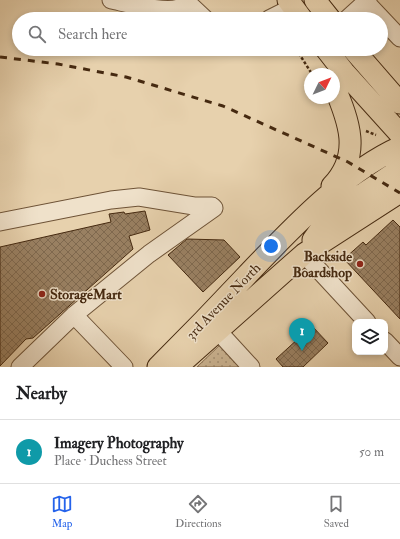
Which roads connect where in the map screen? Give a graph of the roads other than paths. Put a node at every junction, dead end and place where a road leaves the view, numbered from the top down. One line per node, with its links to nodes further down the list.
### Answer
1 (111, 0): 3 (street)
2 (315, 0): 6 (main road)
3 (187, 1): 5 (street)
4 (366, 1): 7 (street); 8 (street)
5 (198, 12)
6 (324, 12)
7 (354, 12)
8 (376, 12)
9 (388, 25): 10 (street)
10 (400, 38)
11 (320, 56): 14 (main road)
12 (331, 56): 17 (main road)
13 (359, 56): 15 (main road)
14 (325, 68)
15 (397, 97)
16 (340, 104): 22 (main road)
17 (390, 135)
18 (400, 147): 22 (main road, 3rd Avenue North)
19 (400, 169): 23 (main road)
20 (400, 192): 23 (main road, 3rd Avenue North)
21 (0, 222): 24 (street)
22 (291, 230): 31 (main road, 3rd Avenue North)
23 (304, 254): 25 (street); 26 (main road, 3rd Avenue North)
24 (74, 315): 29 (street); 30 (street)
25 (364, 319)
26 (217, 330): 32 (main road, 3rd Avenue North); 33 (street)
27 (388, 344): 28 (street)
28 (400, 357)
29 (20, 367)
30 (124, 367)
31 (158, 367)
32 (177, 367)
33 (251, 367)

